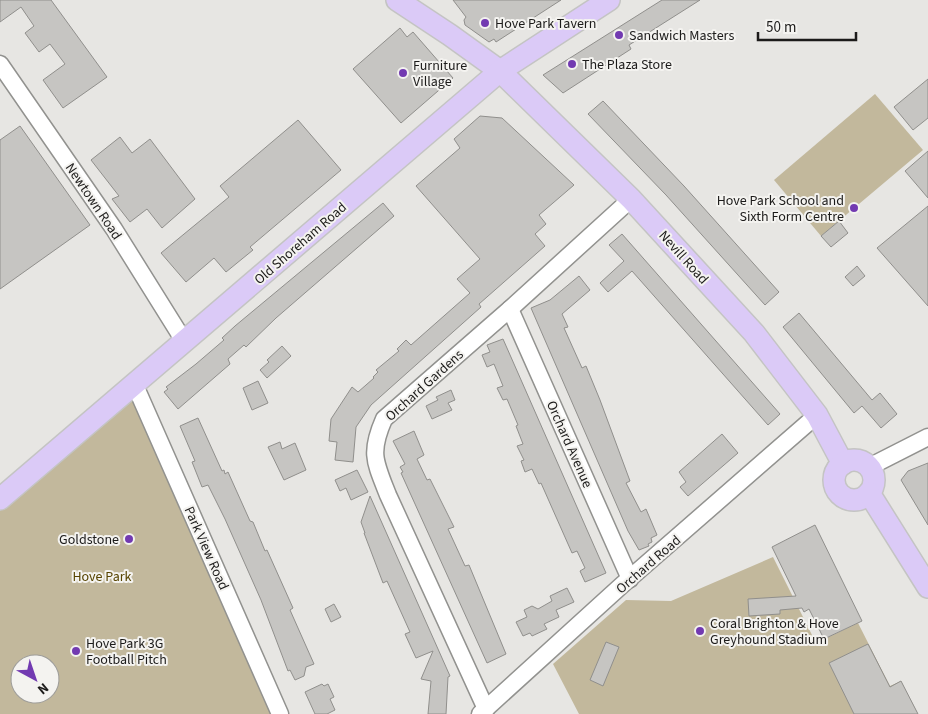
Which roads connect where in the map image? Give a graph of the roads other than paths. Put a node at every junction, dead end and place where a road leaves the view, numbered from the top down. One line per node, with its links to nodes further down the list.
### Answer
1 (397, 0): 4 (main road, Nevill Road)
2 (609, 0): 4 (main road, Old Shoreham Road)
3 (0, 64): 7 (street, Newtown Road)
4 (500, 71): 5 (main road, Nevill Road); 7 (main road, Old Shoreham Road)
5 (631, 199): 6 (street, Orchard Gardens); 9 (main road, Nevill Road)
6 (510, 309): 15 (street, Orchard Avenue); 17 (street, Orchard Gardens)
7 (184, 341): 8 (main road, Old Shoreham Road)
8 (134, 383): 14 (main road, Old Shoreham Road); 18 (street, Park View Road)
9 (817, 416): 11 (main road, Nevill Road); 15 (street, Orchard Road)
10 (928, 437): 12 (street)
11 (843, 464): 12 (main road); 13 (main road)
12 (869, 467): 13 (main road)
13 (869, 494): 16 (main road)
14 (0, 499)
15 (630, 579): 17 (street, Orchard Road)
16 (928, 587)
17 (483, 711)
18 (280, 714)

